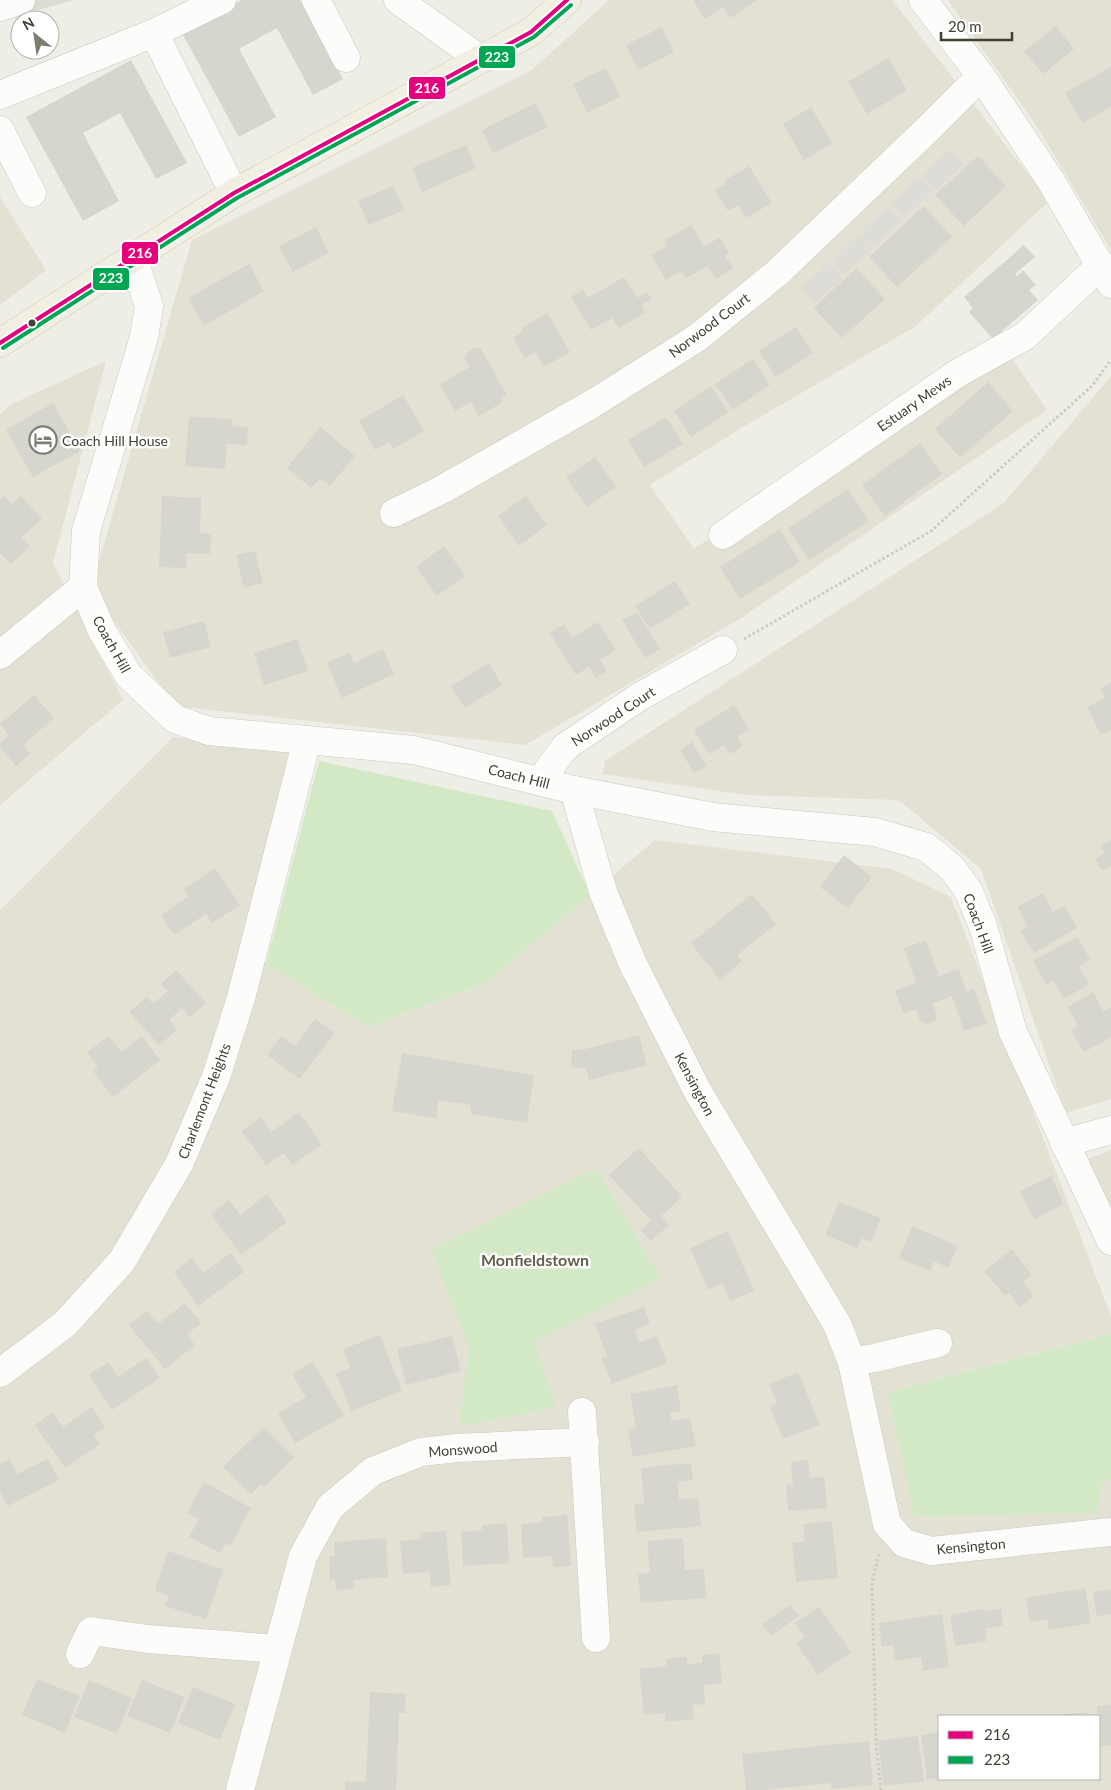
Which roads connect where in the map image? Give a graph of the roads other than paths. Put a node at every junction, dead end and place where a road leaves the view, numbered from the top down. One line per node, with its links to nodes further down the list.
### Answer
1 (20, 0): 7 (street)
2 (222, 0): 8 (street)
3 (316, 0): 9 (street)
4 (398, 0): 10 (street)
5 (567, 0): 10 (main road)
6 (924, 0): 11 (street)
7 (0, 7)
8 (154, 33): 12 (street); 15 (street)
9 (346, 58)
10 (480, 59): 15 (main road)
11 (981, 76): 17 (street); 19 (street, Norwood Court)
12 (0, 96)
13 (0, 130): 14 (street)
14 (32, 193)
15 (234, 193): 16 (main road)
16 (133, 258): 18 (main road); 21 (street, Coach Hill)
17 (1106, 275): 20 (street, Estuary Mews)
18 (0, 343)
19 (394, 513)
20 (723, 535)
21 (83, 587): 23 (street); 24 (street, Coach Hill)
22 (724, 650): 25 (street, Norwood Court)
23 (0, 655)
24 (307, 740): 25 (street, Coach Hill); 32 (street, Charlemont Heights)
25 (542, 782): 26 (street, Coach Hill)
26 (574, 790): 28 (street, Coach Hill); 31 (street, Kensington)
27 (1111, 1130): 28 (street)
28 (1064, 1143): 29 (street, Coach Hill)
29 (1111, 1241)
30 (938, 1343): 31 (street)
31 (852, 1362): 35 (street, Kensington)
32 (0, 1373)
33 (582, 1412): 34 (street)
34 (585, 1442): 36 (street); 37 (street, Monswood)
35 (1111, 1532)
36 (596, 1638)
37 (277, 1649): 38 (street); 39 (street, Monswood)
38 (80, 1654)
39 (240, 1790)

